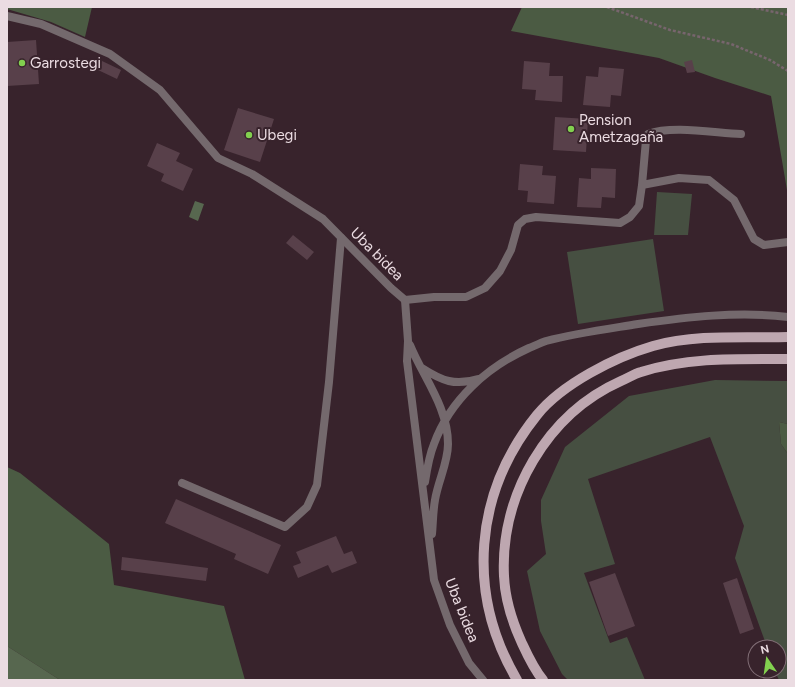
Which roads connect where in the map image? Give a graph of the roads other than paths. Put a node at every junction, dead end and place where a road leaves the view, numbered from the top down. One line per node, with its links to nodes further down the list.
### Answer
1 (7, 16): 4 (street, Uba bidea)
2 (741, 134): 3 (street)
3 (642, 185): 5 (street); 6 (street)
4 (341, 238): 6 (street, Uba bidea); 14 (street)
5 (788, 242)
6 (405, 300): 9 (street, Uba bidea)
7 (788, 317): 12 (street)
8 (788, 337): 18 (main road)
9 (408, 341): 11 (street); 15 (street, Uba bidea)
10 (788, 360): 19 (main road)
11 (421, 368): 12 (street); 13 (street)
12 (479, 378): 13 (street)
13 (445, 420): 15 (street); 16 (street)
14 (182, 483)
15 (423, 496): 16 (street, Uba bidea)
16 (431, 550): 17 (street, Uba bidea)
17 (483, 680)
18 (517, 680)
19 (543, 680)

